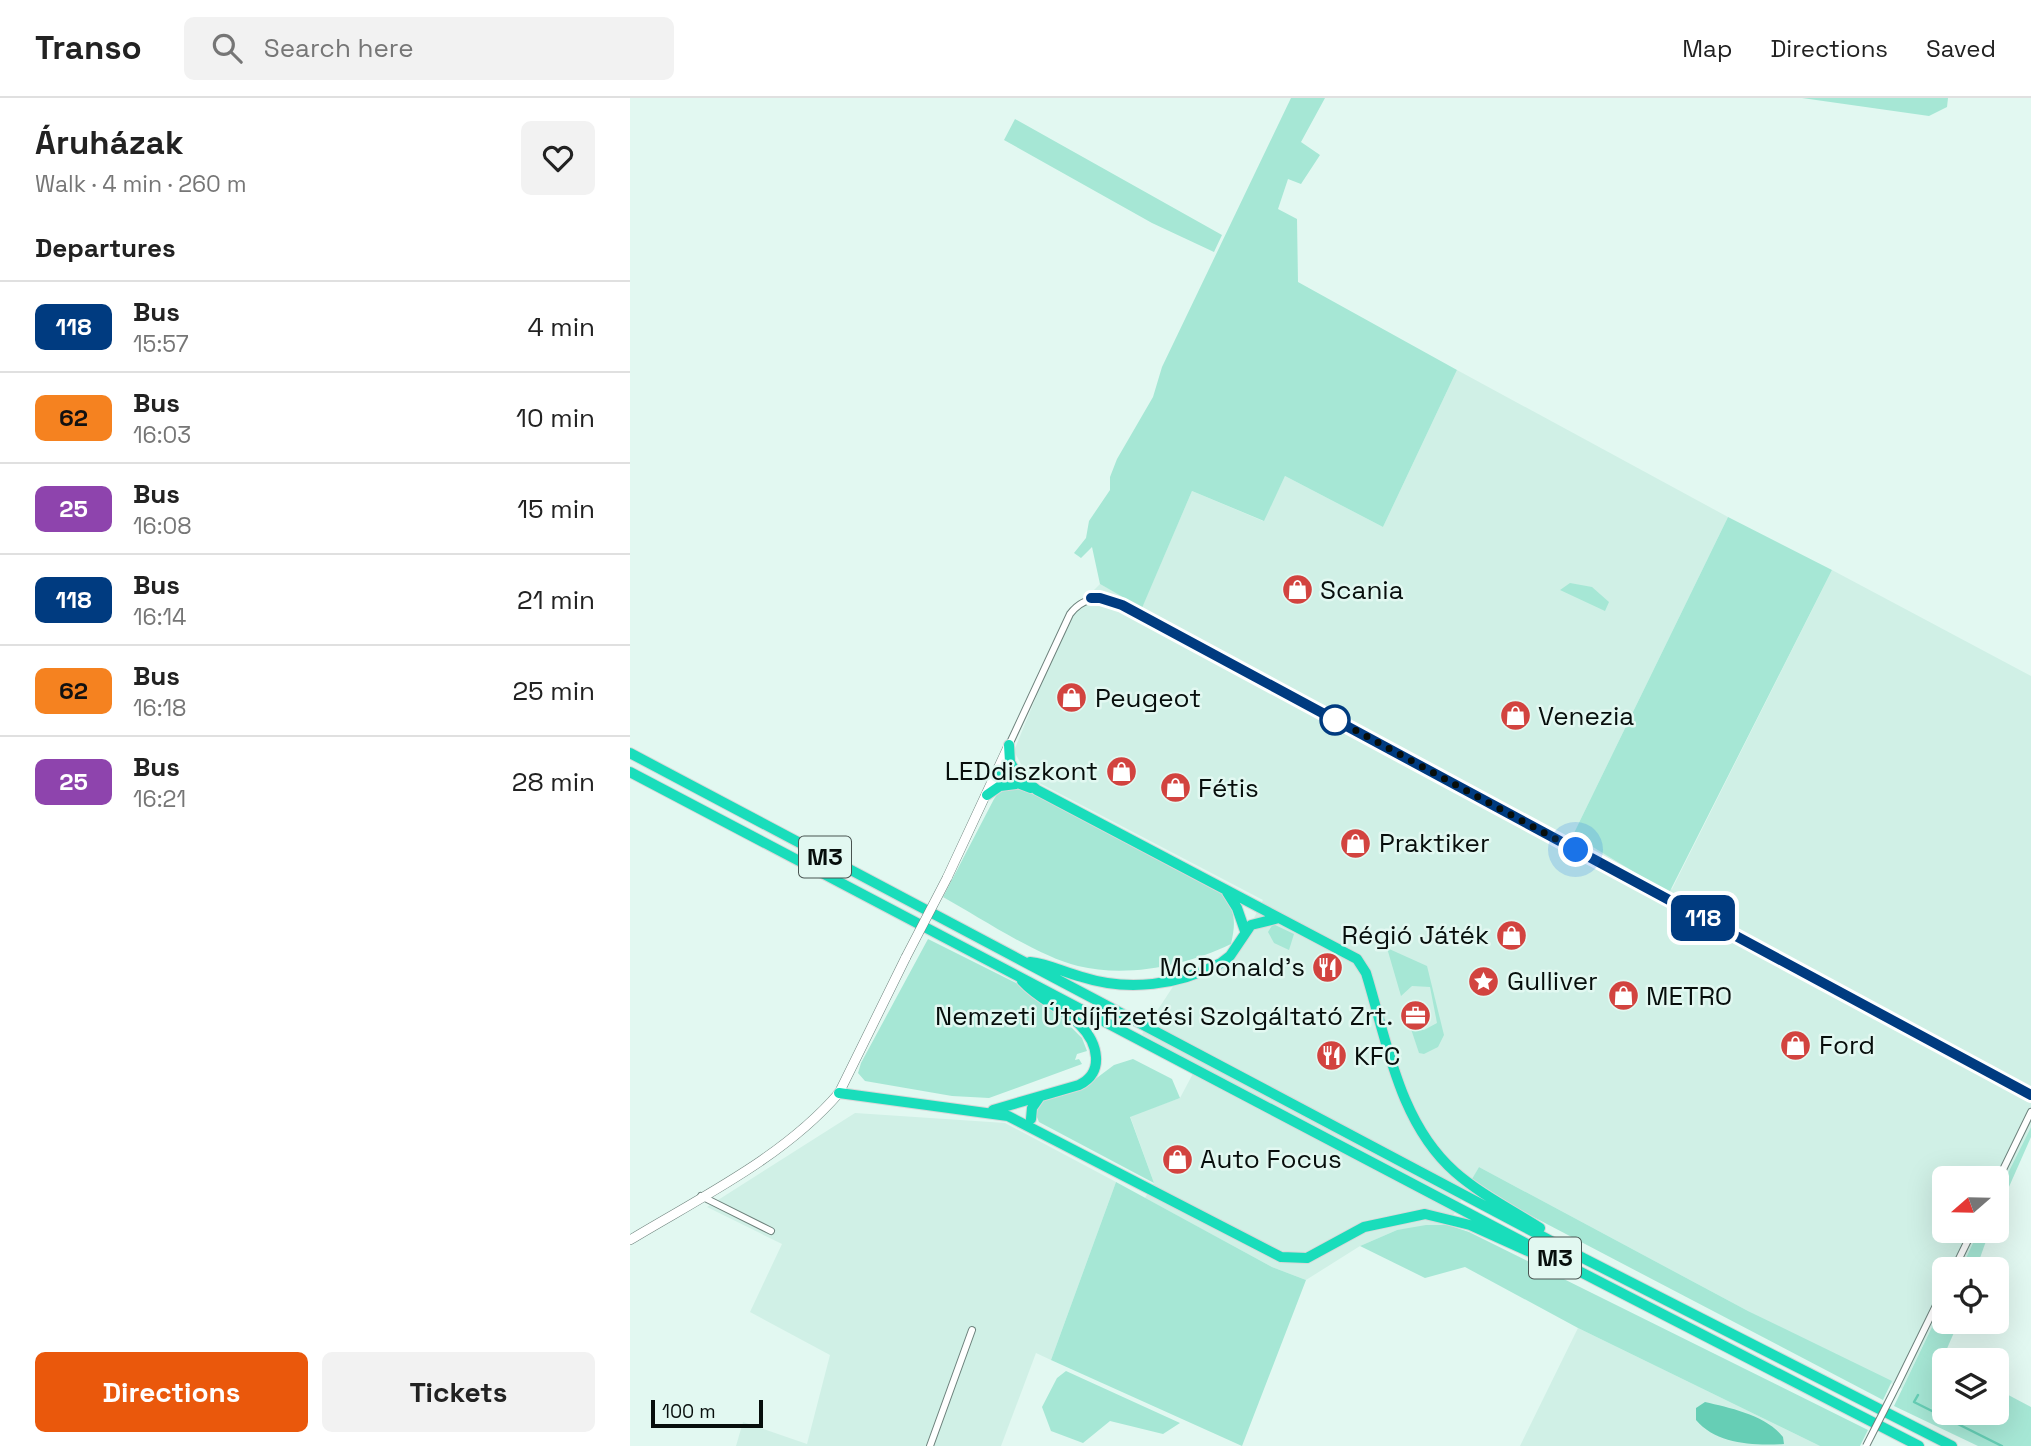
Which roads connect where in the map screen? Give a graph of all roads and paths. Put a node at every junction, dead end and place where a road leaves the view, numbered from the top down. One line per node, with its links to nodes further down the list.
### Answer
1 (1009, 745): 3 (street); 5 (highway); 14 (street)
2 (630, 753): 11 (highway, M3)
3 (997, 771): 5 (highway); 6 (street)
4 (630, 772): 12 (highway, M3)
5 (1017, 779): 6 (highway); 7 (highway)
6 (986, 795): 13 (street, bridge)
7 (1225, 889): 8 (highway); 10 (highway)
8 (1256, 906): 9 (highway); 10 (highway)
9 (1279, 918): 10 (highway); 24 (highway)
10 (1247, 927): 11 (highway)
11 (1021, 960): 24 (highway, M3)
12 (1015, 974): 15 (highway); 25 (highway, M3)
13 (839, 1093): 17 (highway); 21 (street)
14 (2031, 1095)
15 (1040, 1098): 16 (highway); 19 (highway)
16 (1011, 1106): 17 (highway); 19 (highway)
17 (988, 1112): 19 (highway)
18 (2031, 1112): 20 (street)
19 (1033, 1123): 25 (highway)
20 (2005, 1166)
21 (701, 1196): 22 (street); 23 (street)
22 (771, 1231)
23 (630, 1240)
24 (1583, 1258): 31 (highway, M3)
25 (1567, 1265): 30 (highway, M3)
26 (1932, 1314): 29 (street, bridge)
27 (972, 1330): 28 (street)
28 (930, 1446)
29 (1866, 1446)
30 (1919, 1446)
31 (1952, 1446)

